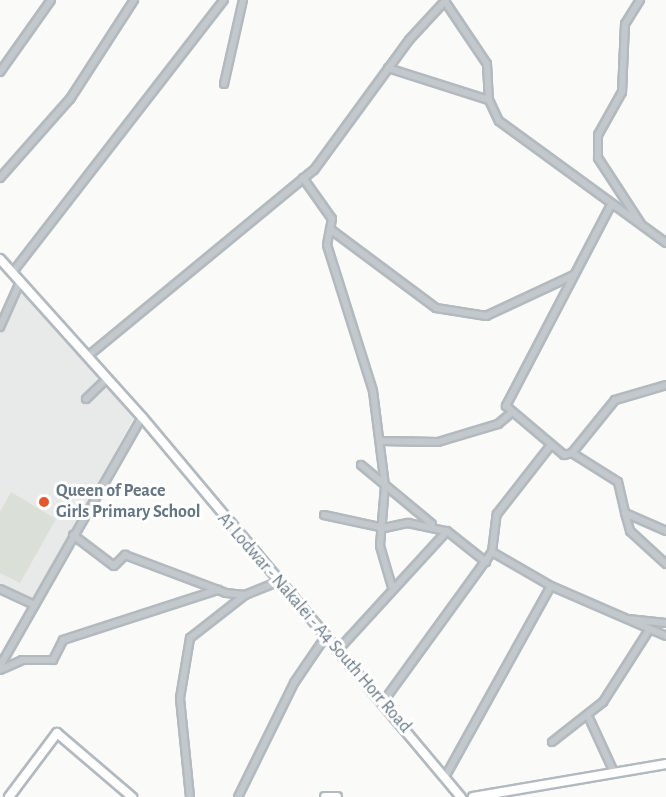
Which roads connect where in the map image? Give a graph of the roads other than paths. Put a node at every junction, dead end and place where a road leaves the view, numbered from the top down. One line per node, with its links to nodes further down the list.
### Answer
1 (51, 0): 8 (street)
2 (134, 0): 11 (street)
3 (224, 0): 18 (street)
4 (243, 0): 9 (street)
5 (445, 0): 7 (street); 10 (street)
6 (638, 1): 15 (street)
7 (388, 68): 10 (street); 12 (street)
8 (0, 72)
9 (224, 84)
10 (489, 100): 13 (street)
11 (0, 178)
12 (303, 178): 14 (street); 22 (street)
13 (611, 205): 15 (street); 19 (street)
14 (330, 229): 19 (street); 28 (street)
15 (645, 230): 16 (street)
16 (666, 243)
17 (0, 260): 18 (main road, A1 Lodwar - Nakalei - A4 South Horr Road)
18 (12, 273): 20 (main road, A1 Lodwar - Nakalei - A4 South Horr Road)
19 (574, 275): 26 (street)
20 (20, 282): 21 (street); 22 (main road, A1 Lodwar - Nakalei - A4 South Horr Road)
21 (0, 327)
22 (88, 356): 23 (main road, A1 Lodwar - Nakalei - A4 South Horr Road)
23 (108, 378): 25 (street); 27 (main road, A1 Lodwar - Nakalei - A4 South Horr Road)
24 (666, 385): 30 (street)
25 (86, 399)
26 (510, 414): 28 (street); 29 (street)
27 (142, 417): 39 (street); 43 (main road, A1 Lodwar - Nakalei - A4 South Horr Road)
28 (381, 441): 32 (street)
29 (551, 445): 30 (street); 40 (street)
30 (572, 453): 33 (street)
31 (361, 465): 32 (street)
32 (386, 486): 35 (street); 36 (street)
33 (625, 513): 38 (street); 42 (street)
34 (324, 515): 36 (street)
35 (435, 526): 36 (street); 37 (street)
36 (384, 528): 46 (street)
37 (447, 531): 41 (street); 46 (street)
38 (666, 531)
39 (73, 536): 47 (street); 49 (street)
40 (492, 552): 41 (street); 44 (street)
41 (486, 562): 57 (street)
42 (666, 564)
43 (279, 581): 48 (street); 53 (main road, A1 Lodwar - Nakalei - A4 South Horr Road)
44 (551, 586): 50 (street); 62 (street)
45 (0, 588): 49 (street)
46 (392, 588): 55 (street)
47 (218, 590): 48 (street); 56 (street)
48 (245, 595): 65 (street)
49 (34, 605): 56 (street)
50 (624, 619): 51 (street); 52 (street)
51 (666, 623)
52 (649, 630): 54 (street); 58 (street)
53 (326, 636): 55 (main road, A1 Lodwar - Nakalei - A4 South Horr Road); 66 (street)
54 (666, 636)
55 (338, 651): 57 (main road, A1 Lodwar - Nakalei - A4 South Horr Road)
56 (0, 668)
57 (383, 702): 62 (main road, A1 Lodwar - Nakalei - A4 South Horr Road)
58 (589, 718): 59 (street); 61 (street)
59 (552, 742)
60 (666, 764): 61 (main road)
61 (614, 772): 70 (main road)
62 (446, 777): 69 (main road, A1 Lodwar - Nakalei - A4 South Horr Road)
63 (9, 797): 64 (main road)
64 (132, 797)
65 (190, 797)
66 (238, 797)
67 (325, 797): 68 (main road)
68 (337, 797)
69 (461, 797)
70 (473, 797)

